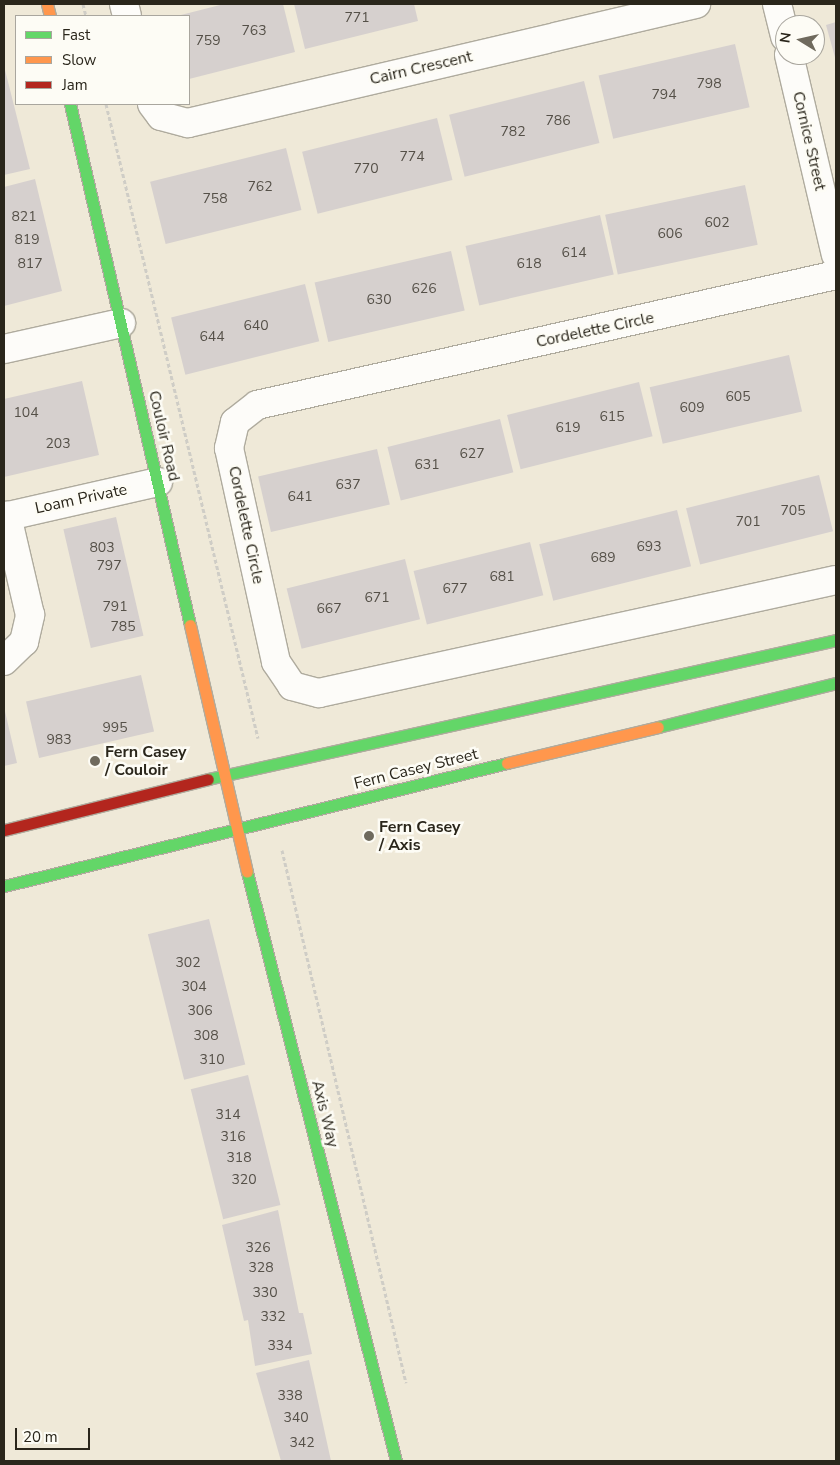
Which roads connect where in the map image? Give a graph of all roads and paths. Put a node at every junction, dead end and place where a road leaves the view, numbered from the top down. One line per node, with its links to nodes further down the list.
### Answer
1 (696, 4): 5 (street, Cairn Crescent)
2 (791, 65): 6 (street, Cornice Street)
3 (70, 105): 8 (street, Couloir Road)
4 (106, 105): 16 (path)
5 (153, 105)
6 (836, 255)
7 (836, 275): 12 (street, Cordelette Circle)
8 (121, 323): 9 (street); 10 (street, Couloir Road)
9 (4, 349)
10 (158, 482): 11 (street, Loam Private); 17 (street, Couloir Road)
11 (5, 516): 14 (street)
12 (836, 580)
13 (836, 640): 17 (street, Fern Casey Street)
14 (4, 661)
15 (836, 683): 18 (street, Fern Casey Street)
16 (258, 738)
17 (225, 775): 18 (street, Axis Way); 19 (street, Fern Casey Street)
18 (238, 829): 21 (street, Fern Casey Street); 23 (street, Axis Way)
19 (4, 830)
20 (282, 850): 22 (path)
21 (4, 886)
22 (408, 1394)
23 (396, 1461)

